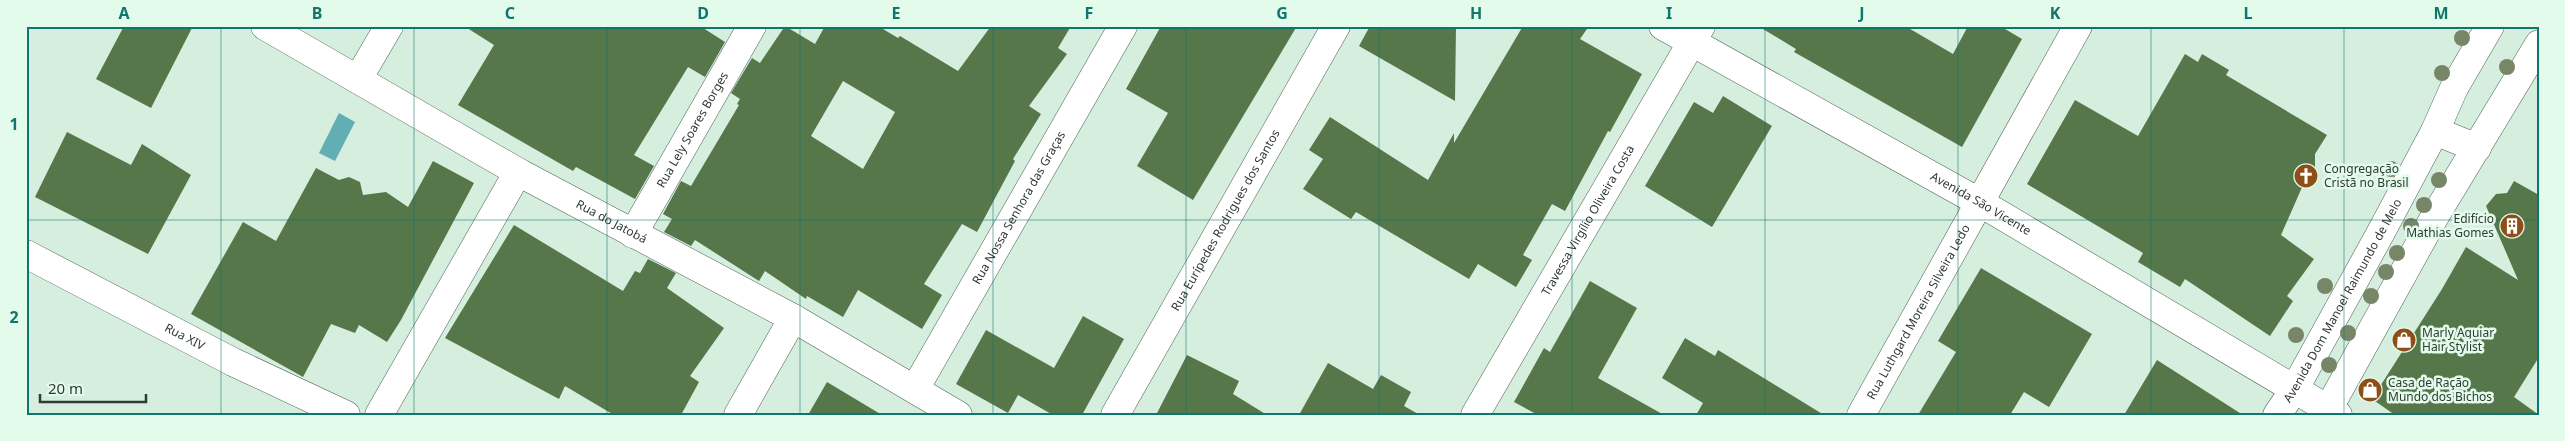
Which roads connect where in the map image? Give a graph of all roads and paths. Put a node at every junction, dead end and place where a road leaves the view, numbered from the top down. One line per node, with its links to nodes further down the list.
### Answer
1 (264, 26): 11 (street, Rua do Jatobá)
2 (389, 26): 11 (street)
3 (752, 26): 16 (street, Rua Lely Soares Borges)
4 (1123, 26): 19 (street, Rua Nossa Senhora das Graças)
5 (1336, 26): 26 (street, Rua Eurípedes Rodrigues dos Santos)
6 (1663, 26): 9 (street, Avenida São Vicente)
7 (2078, 26): 15 (street, Rua Luthgard Moreira Silveira Ledo)
8 (2490, 26): 12 (street, Avenida Dom Manoel Raimundo de Melo)
9 (1696, 34): 15 (street, Avenida São Vicente); 27 (street, Travessa Virgílio Oliveira Costa)
10 (2539, 44): 13 (street)
11 (358, 79): 14 (street, Rua do Jatobá)
12 (2436, 131): 13 (street); 20 (street, Avenida Dom Manoel Raimundo de Melo)
13 (2477, 148): 21 (street)
14 (518, 172): 16 (street, Rua do Jatobá); 23 (street)
15 (1979, 202): 20 (street, Avenida São Vicente); 28 (street, Rua Luthgard Moreira Silveira Ledo)
16 (633, 234): 18 (street, Rua do Jatobá)
17 (26, 254): 22 (street, Rua XIV)
18 (793, 318): 19 (street, Rua do Jatobá); 24 (street)
19 (915, 389): 25 (street, Rua do Jatobá)
20 (2294, 390): 21 (street, Avenida São Vicente); 29 (street, Avenida Dom Manoel Raimundo de Melo)
21 (2330, 413)
22 (346, 415)
23 (379, 415)
24 (738, 415)
25 (958, 415)
26 (1115, 415)
27 (1475, 415)
28 (1861, 415)
29 (2277, 415)

